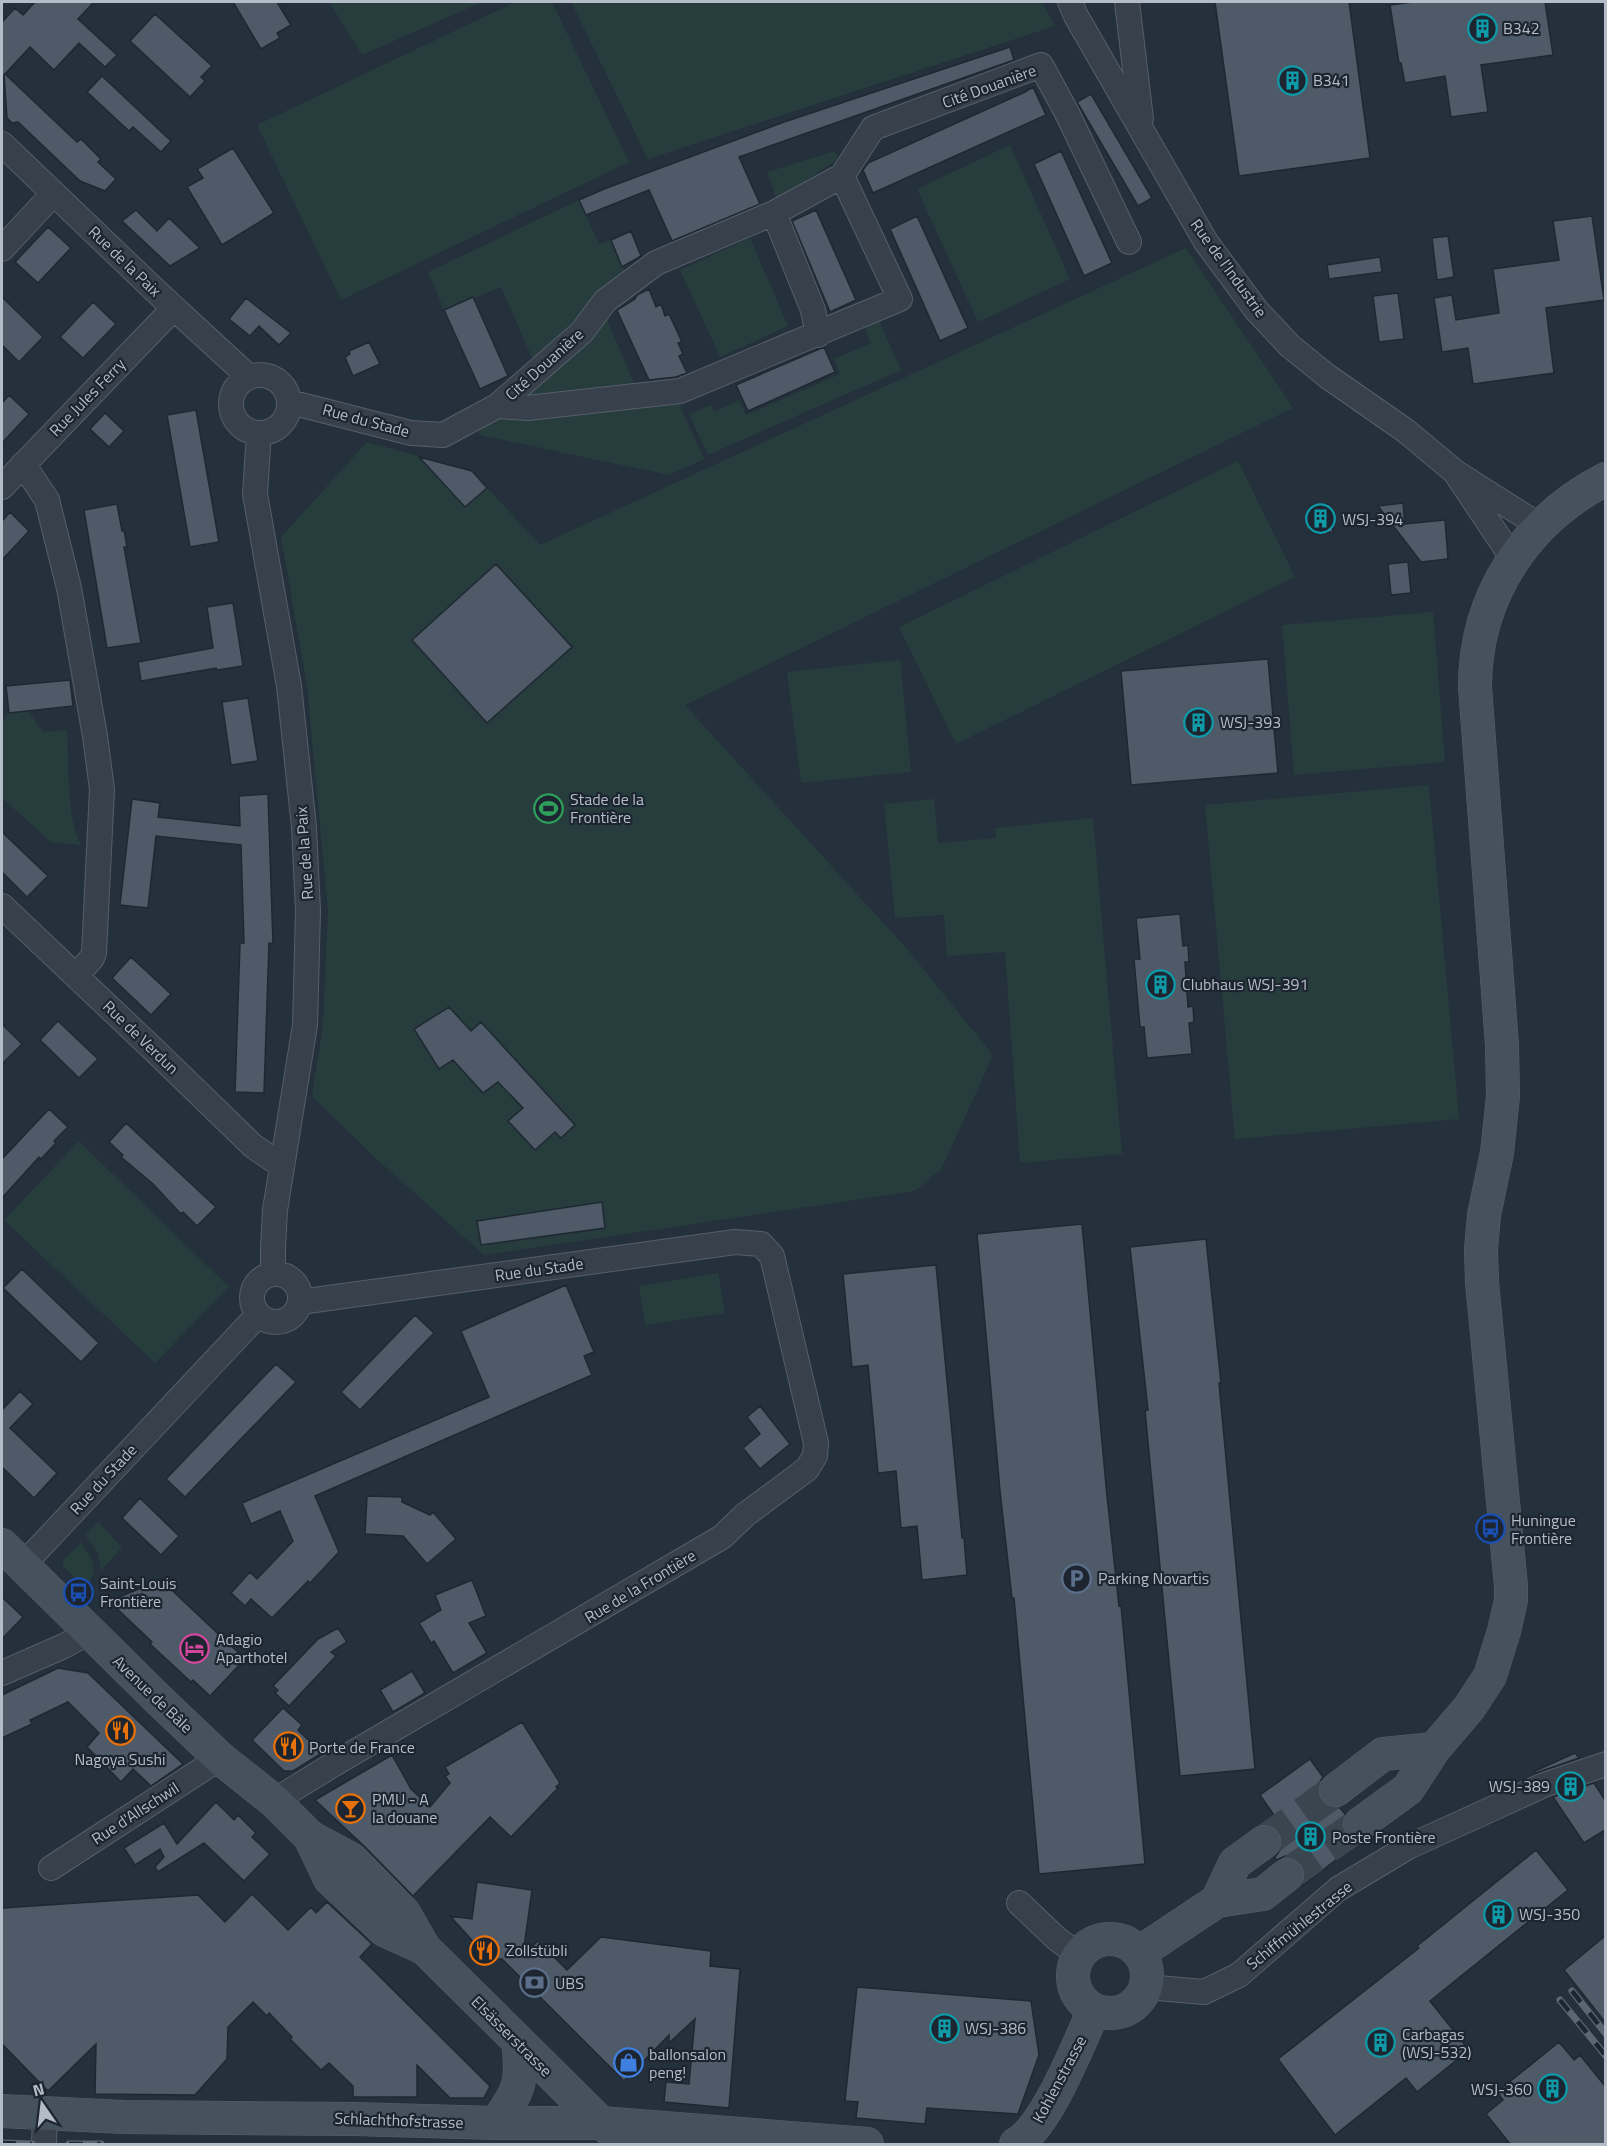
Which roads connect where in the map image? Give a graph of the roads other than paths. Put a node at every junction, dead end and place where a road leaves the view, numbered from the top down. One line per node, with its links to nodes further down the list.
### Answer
1 (1070, 2): 3 (street, Rue de l'Industrie)
2 (1127, 2): 3 (street, Rue de l'Industrie)
3 (1142, 130): 18 (street, Rue de l'Industrie)
4 (2, 144): 6 (street, Rue de la Paix)
5 (842, 176): 7 (street, Cité Douanière); 8 (street, Cité Douanière); 11 (street, Cité Douanière)
6 (53, 194): 9 (street); 10 (street, Rue de la Paix)
7 (774, 213): 11 (street); 14 (street, Cité Douanière)
8 (1129, 242)
9 (2, 249)
10 (174, 308): 12 (street, Rue de la Paix); 17 (street, Rue Jules Ferry)
11 (818, 335): 14 (street, Cité Douanière)
12 (249, 377): 13 (street); 15 (street)
13 (290, 402): 15 (street); 16 (street, Rue du Stade)
14 (497, 406): 16 (street, Cité Douanière)
15 (259, 434): 25 (street, Rue de la Paix)
16 (443, 435)
17 (23, 465): 20 (street, Rue Jules Ferry); 24 (street)
18 (1455, 472): 21 (street, Rue de l'Industrie); 22 (street, Rue de l'Industrie)
19 (1605, 479): 21 (main road)
20 (2, 487)
21 (1540, 526): 22 (main road)
22 (1513, 559): 33 (main road)
23 (2, 906): 24 (street, Rue de Verdun)
24 (76, 976): 25 (street, Rue de Verdun)
25 (282, 1166): 27 (street, Rue de la Paix)
26 (772, 1256): 28 (street, Rue du Stade); 37 (street, Rue de la Frontière)
27 (273, 1274): 28 (street); 29 (street)
28 (300, 1302): 29 (street)
29 (258, 1315): 30 (street, Rue du Stade)
30 (12, 1555): 31 (main road, Avenue de Bâle)
31 (89, 1632): 32 (street); 34 (main road, Avenue de Bâle)
32 (2, 1673)
33 (1434, 1749): 36 (main road); 38 (main road)
34 (220, 1758): 37 (main road, Avenue de Bâle); 41 (street, Rue d'Allschwil)
35 (1605, 1764): 50 (street, Schiffmühlestrasse)
36 (1336, 1790)
37 (274, 1801): 39 (main road, Avenue de Bâle)
38 (1360, 1824)
39 (310, 1837): 45 (main road, Avenue de Bâle); 46 (main road, Avenue de Bâle)
40 (1264, 1842): 43 (main road)
41 (51, 1868)
42 (1287, 1875): 43 (main road)
43 (1217, 1901): 48 (main road)
44 (1019, 1903): 49 (street)
45 (357, 1904): 47 (main road, Elsässerstrasse)
46 (397, 1906): 47 (main road, Elsässerstrasse)
47 (424, 1948): 52 (main road, Elsässerstrasse)
48 (1139, 1953): 49 (main road); 50 (main road)
49 (1079, 1955): 51 (main road)
50 (1146, 1987): 51 (main road)
51 (1094, 2010): 58 (main road, Kohlenstrasse)
52 (518, 2041): 54 (main road); 56 (main road, Elsässerstrasse)
53 (2, 2111): 55 (main road, Schlachthofstrasse)
54 (496, 2123): 55 (main road, Schlachthofstrasse); 56 (main road, Schlachthofstrasse)
55 (44, 2130)
56 (602, 2134): 57 (main road, Schlachthofstrasse); 59 (main road, Elsässerstrasse)
57 (796, 2142): 60 (main road)
58 (1019, 2144)
59 (630, 2145)
60 (867, 2145)

